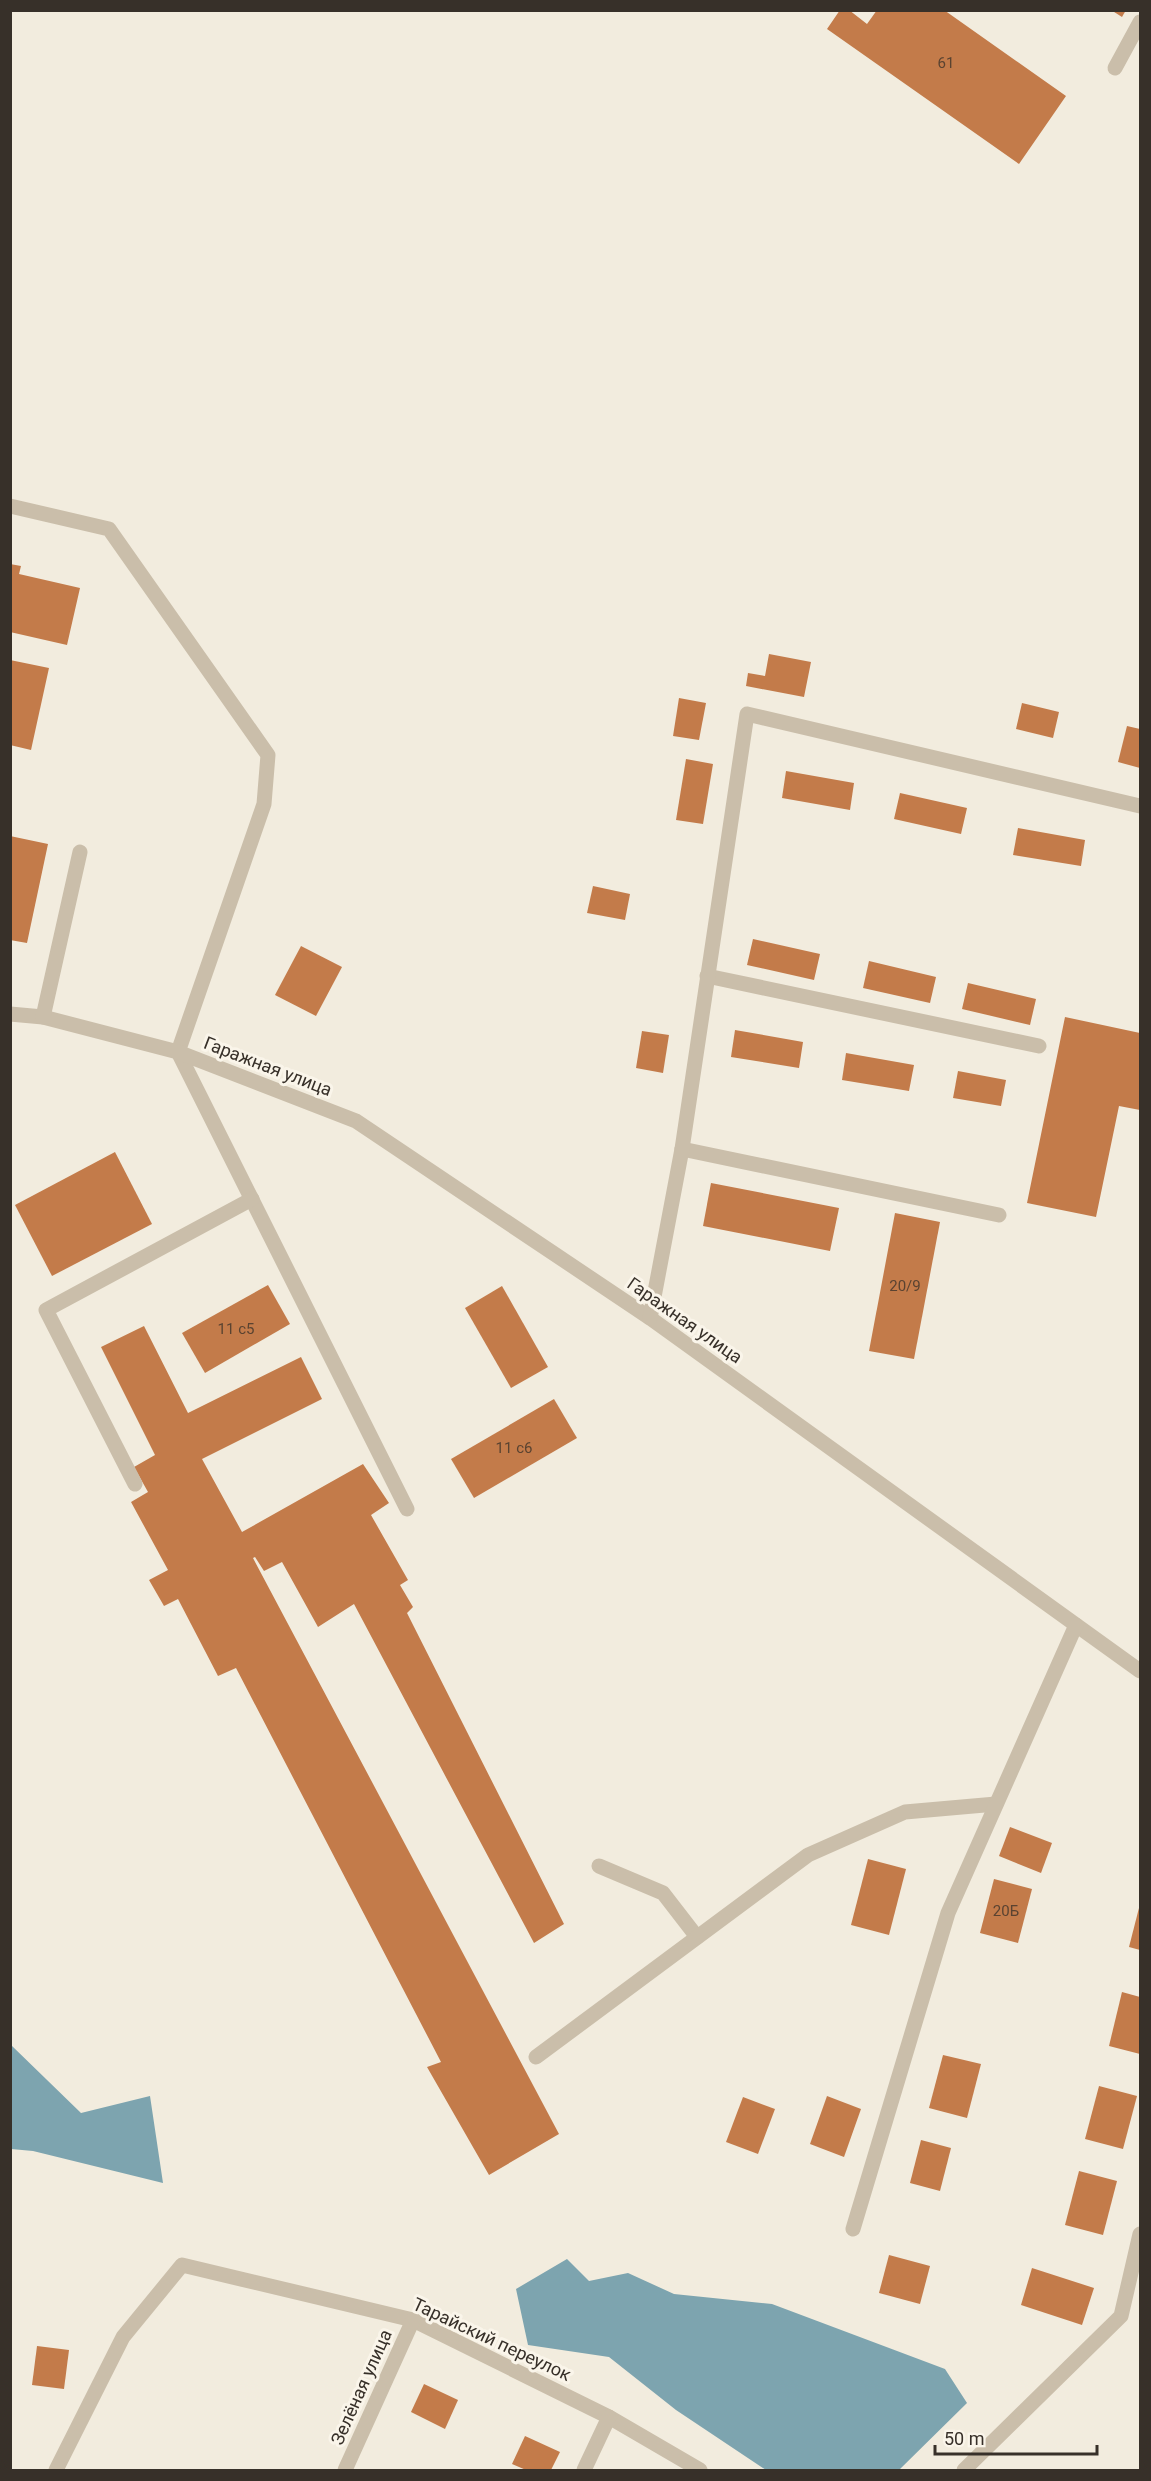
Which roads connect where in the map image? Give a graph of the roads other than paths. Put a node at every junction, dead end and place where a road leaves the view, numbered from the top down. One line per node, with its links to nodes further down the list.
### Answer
1 (1140, 22): 2 (street)
2 (1115, 68)
3 (10, 506): 10 (street)
4 (1140, 806): 6 (street)
5 (80, 852): 8 (street)
6 (707, 976): 9 (street); 11 (street)
7 (10, 1014): 8 (street, Гаражная улица)
8 (43, 1017): 10 (street, Гаражная улица)
9 (1039, 1046)
10 (178, 1052): 12 (street); 14 (street, Гаражная улица)
11 (682, 1149): 13 (street); 14 (street)
12 (252, 1199): 15 (street); 16 (street)
13 (999, 1215)
14 (650, 1318): 17 (street, Гаражная улица)
15 (135, 1484)
16 (407, 1509)
17 (1076, 1625): 18 (street, Гаражная улица); 19 (street)
18 (1140, 1671)
19 (996, 1804): 21 (street); 23 (street)
20 (599, 1866): 21 (street)
21 (698, 1937): 22 (street)
22 (536, 2057)
23 (853, 2229)
24 (1140, 2234): 31 (street)
25 (413, 2320): 26 (street, Тарайский переулок); 27 (street, Тарайский переулок); 28 (street, Зелёная улица)
26 (609, 2417): 29 (street); 30 (street, Тарайский переулок)
27 (56, 2470)
28 (345, 2470)
29 (584, 2470)
30 (699, 2470)
31 (964, 2470)

